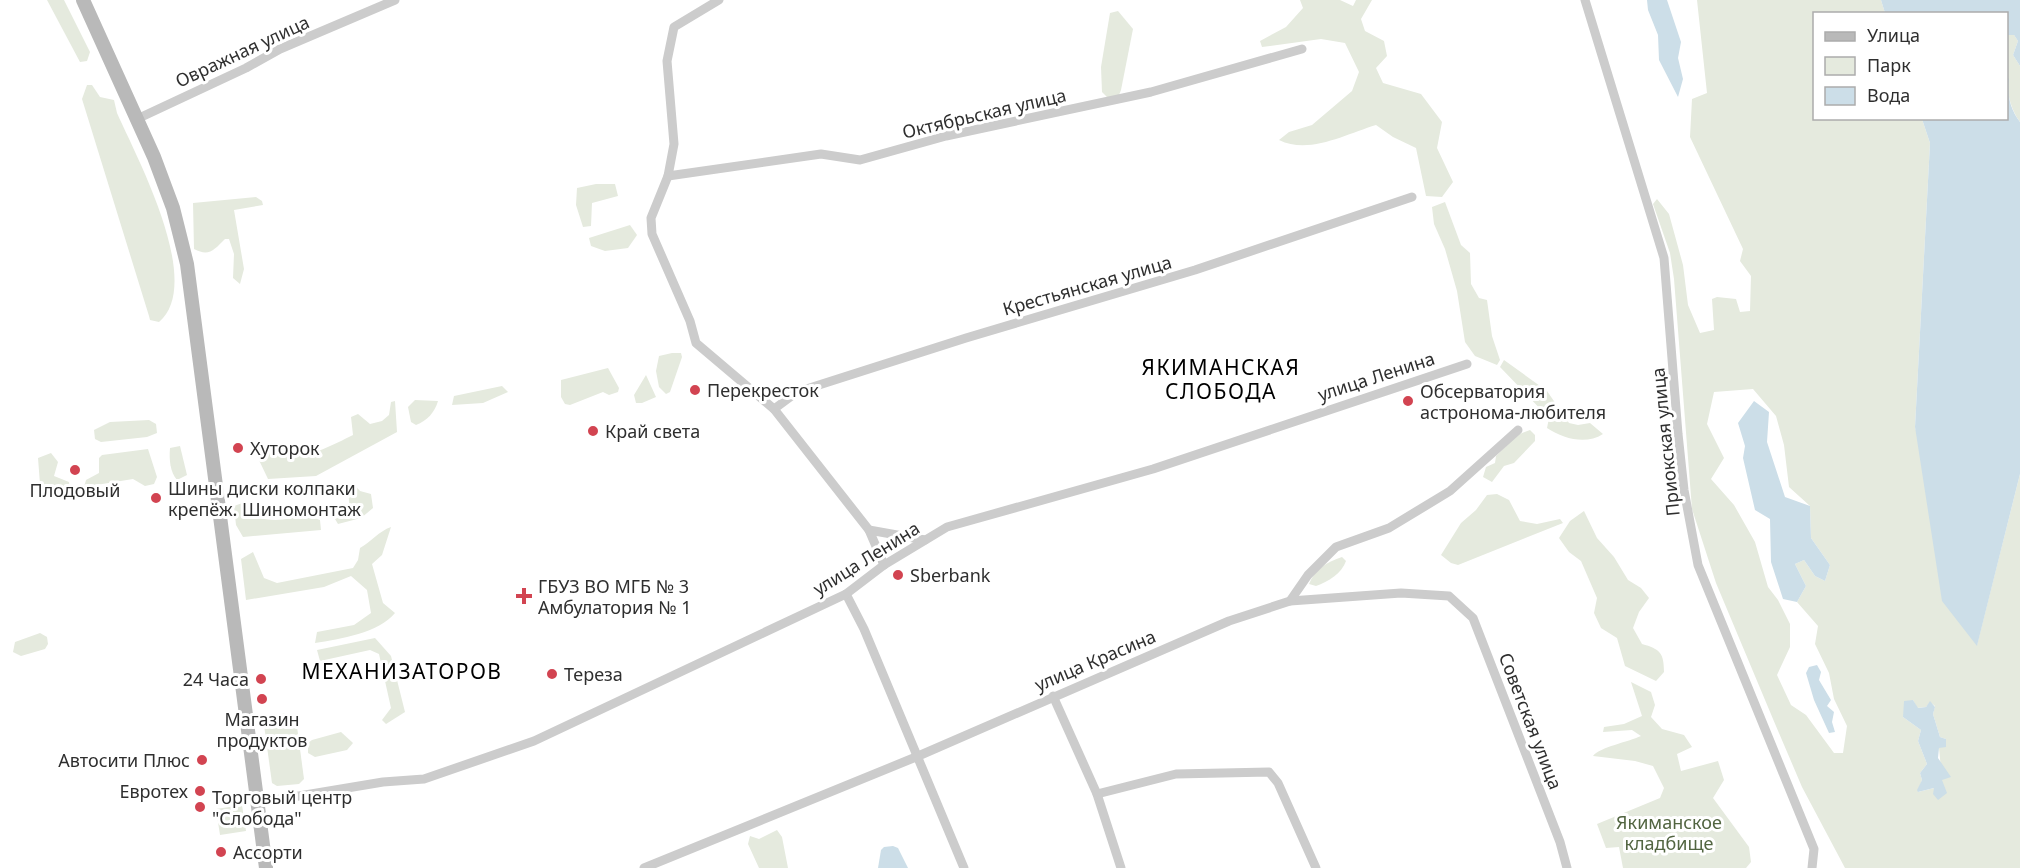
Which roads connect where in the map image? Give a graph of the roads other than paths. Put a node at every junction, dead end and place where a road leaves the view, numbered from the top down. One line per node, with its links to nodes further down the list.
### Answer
1 (83, 0): 7 (main road)
2 (395, 0): 7 (street, Овражная улица)
3 (719, 0): 5 (street)
4 (1585, 0): 29 (street, Приокская улица)
5 (708, 3): 8 (street)
6 (1302, 49): 8 (street, Октябрьская улица)
7 (137, 119): 22 (main road)
8 (668, 176): 11 (street)
9 (1412, 198): 11 (street, Крестьянская улица)
10 (1467, 364): 14 (street, улица Ленина)
11 (774, 408): 13 (street)
12 (1518, 430): 18 (street)
13 (869, 530): 14 (street); 15 (street)
14 (925, 540): 15 (street, улица Ленина)
15 (884, 565): 16 (street, улица Ленина)
16 (846, 594): 20 (street); 22 (street, улица Ленина)
17 (1449, 596): 18 (street, улица Красина); 28 (street, Советская улица)
18 (1290, 602): 19 (street, улица Красина)
19 (1053, 696): 20 (street, улица Красина); 21 (street)
20 (916, 756): 24 (street, улица Красина); 25 (street)
21 (1097, 794): 26 (street); 27 (street)
22 (257, 803): 23 (main road)
23 (266, 868)
24 (644, 868)
25 (964, 868)
26 (1121, 868)
27 (1316, 868)
28 (1567, 868)
29 (1812, 868)

